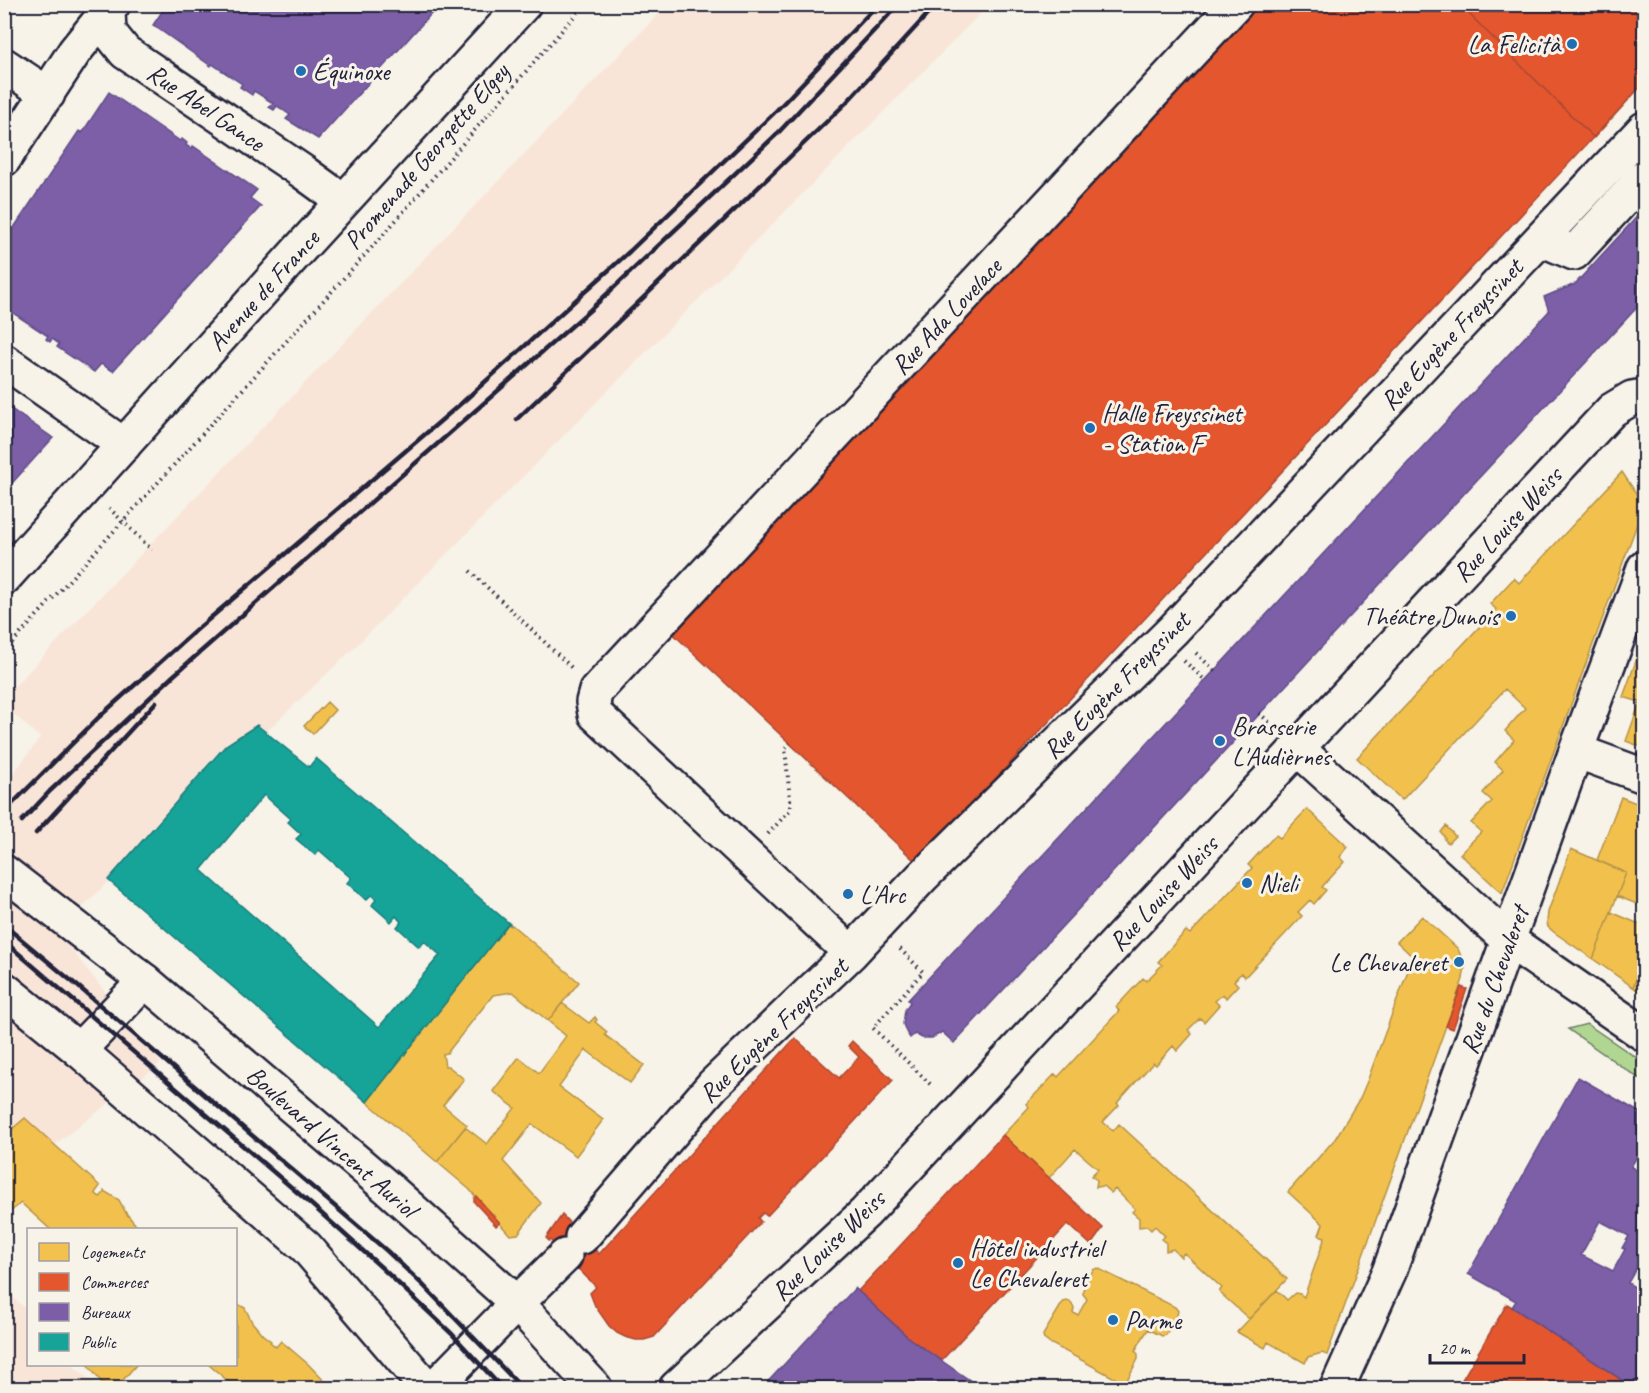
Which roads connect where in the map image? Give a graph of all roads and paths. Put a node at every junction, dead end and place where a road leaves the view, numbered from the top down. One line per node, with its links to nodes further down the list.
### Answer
1 (524, 4): 10 (street, Avenue de France)
2 (585, 4): 16 (path, Promenade Georgette Elgey)
3 (1236, 4): 31 (street, Rue Ada Lovelace)
4 (103, 7): 6 (street); 10 (street, Rue Abel Gance)
5 (4, 66): 6 (street)
6 (48, 94): 8 (street)
7 (1644, 129): 11 (street, Rue Eugène Freyssinet)
8 (4, 159)
9 (1644, 177): 11 (street)
10 (344, 201): 14 (street, Avenue de France)
11 (1541, 239): 33 (street, Rue Eugène Freyssinet)
12 (4, 361): 14 (street)
13 (1644, 396): 28 (street, Rue Louise Weiss)
14 (124, 445): 20 (street, Avenue de France)
15 (107, 507): 16 (path)
16 (123, 521): 17 (path); 21 (path, Promenade Georgette Elgey)
17 (152, 550)
18 (1644, 568): 29 (street, Rue du Chevaleret)
19 (470, 571): 23 (path)
20 (4, 578)
21 (4, 652)
22 (1184, 661): 24 (path)
23 (571, 667)
24 (1206, 681)
25 (1259, 713): 26 (path)
26 (1270, 723)
27 (790, 743): 31 (path)
28 (1298, 749): 34 (street); 45 (street, Rue Louise Weiss)
29 (1576, 752): 30 (street); 34 (street, Rue du Chevaleret)
30 (1644, 777)
31 (748, 857): 35 (street, Rue Ada Lovelace)
32 (4, 872): 36 (street, Boulevard Vincent Auriol)
33 (877, 926): 35 (street, Rue Eugène Freyssinet); 40 (path)
34 (1508, 940): 38 (street); 46 (street, Rue du Chevaleret)
35 (851, 954): 41 (street, Rue Eugène Freyssinet)
36 (145, 981): 39 (street); 41 (street, Boulevard Vincent Auriol)
37 (4, 989): 39 (street)
38 (1644, 1034)
39 (79, 1050): 42 (street)
40 (930, 1084)
41 (517, 1303): 43 (street); 44 (street, Boulevard Vincent Auriol)
42 (427, 1389)
43 (434, 1389)
44 (595, 1389)
45 (676, 1389)
46 (1336, 1389)

